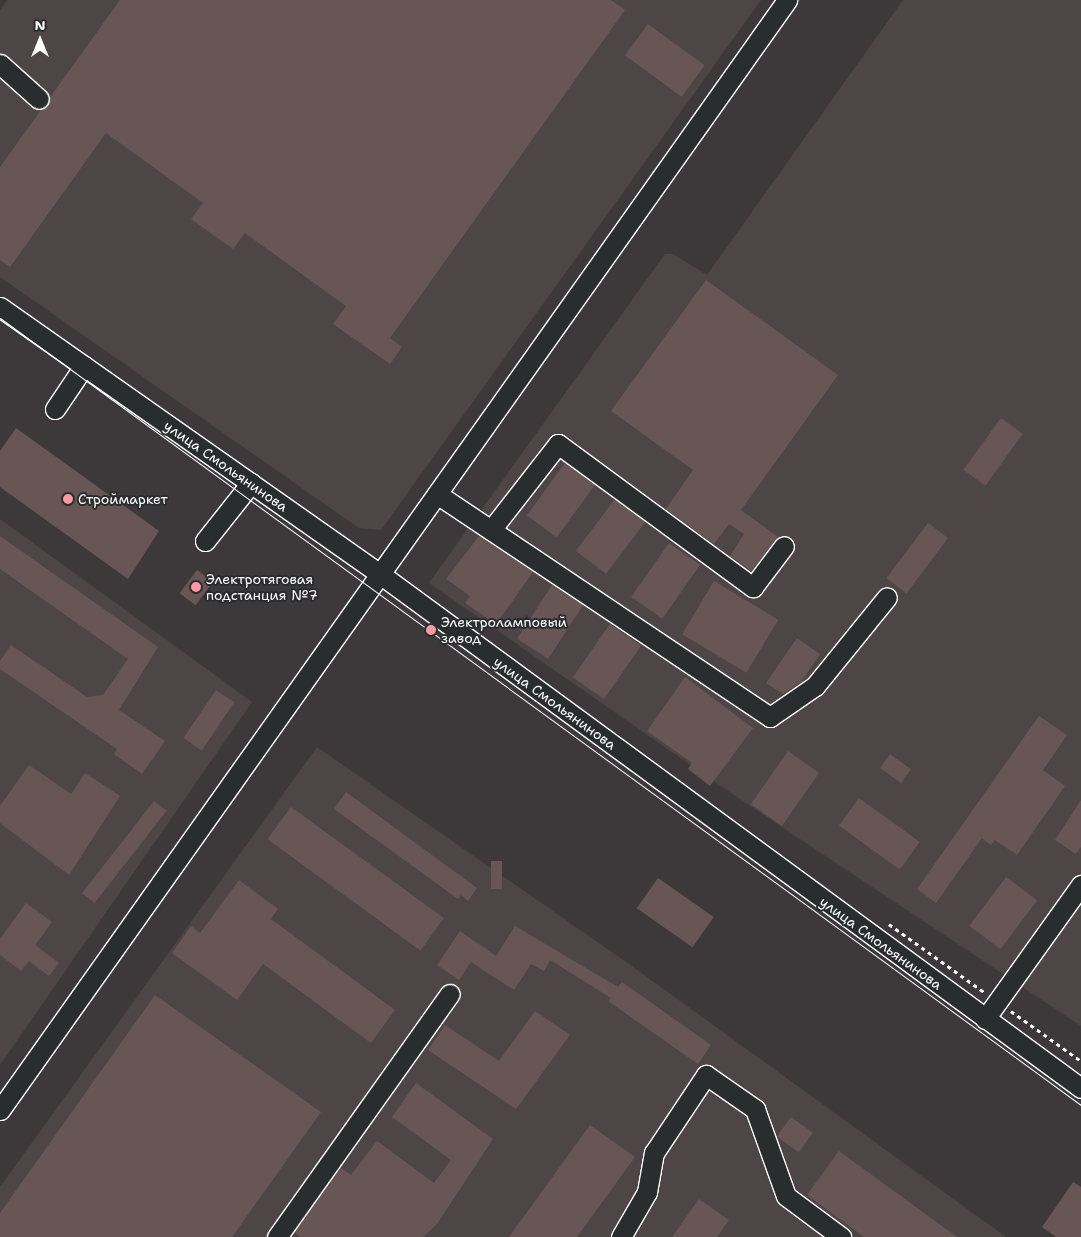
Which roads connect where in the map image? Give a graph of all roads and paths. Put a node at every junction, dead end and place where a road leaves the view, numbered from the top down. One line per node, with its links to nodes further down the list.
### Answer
1 (787, 0): 8 (street)
2 (0, 64): 3 (street)
3 (39, 99)
4 (0, 307): 5 (street, улица Смольянинова)
5 (84, 366): 6 (street); 7 (street, улица Смольянинова)
6 (55, 408)
7 (251, 483): 10 (street); 12 (street, улица Смольянинова)
8 (437, 494): 9 (street); 12 (street)
9 (491, 530): 11 (street); 13 (street)
10 (205, 541)
11 (784, 546)
12 (380, 574): 16 (street, улица Смольянинова); 18 (street)
13 (887, 597)
14 (1081, 885): 16 (street)
15 (450, 994): 19 (street)
16 (985, 1019): 17 (street, улица Смольянинова)
17 (1081, 1088)
18 (0, 1110)
19 (276, 1237)
20 (621, 1237): 21 (street)
21 (841, 1237)

